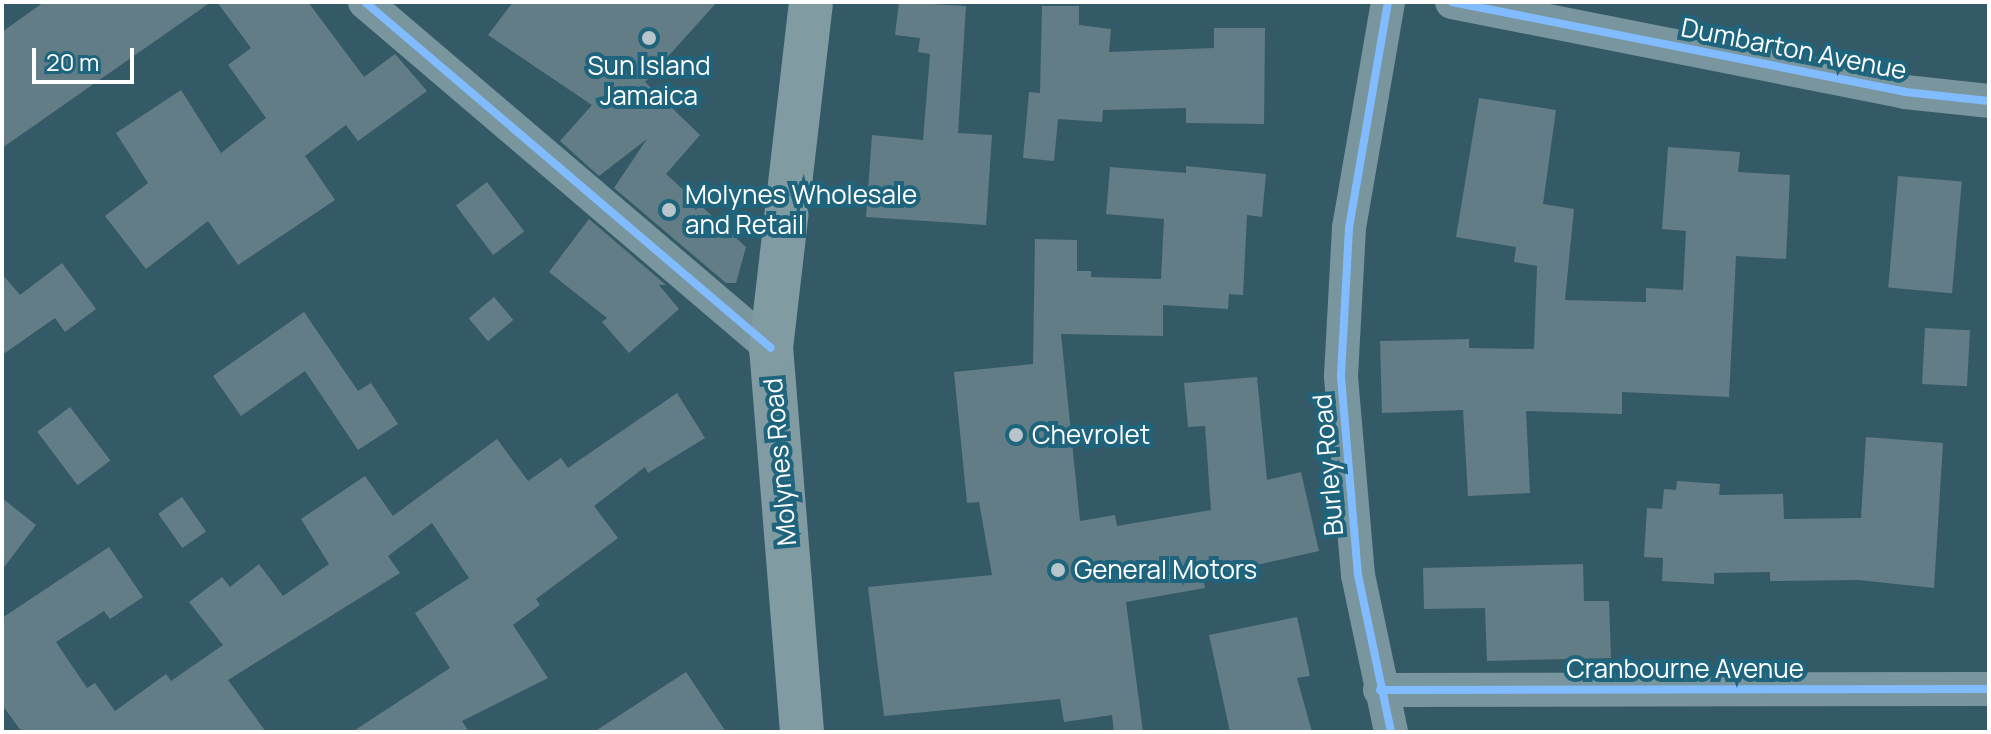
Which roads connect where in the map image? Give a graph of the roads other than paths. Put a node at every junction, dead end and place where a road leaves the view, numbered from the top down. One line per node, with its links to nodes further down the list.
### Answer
1 (365, 2): 6 (street)
2 (811, 2): 6 (main road, Molynes Road)
3 (1388, 2): 8 (street, Burley Road)
4 (1452, 2): 5 (street, Dumbarton Avenue)
5 (1989, 101)
6 (771, 348): 9 (main road, Molynes Road)
7 (1989, 689): 8 (street, Cranbourne Avenue)
8 (1380, 690): 10 (street, Burley Road)
9 (802, 732)
10 (1391, 732)

